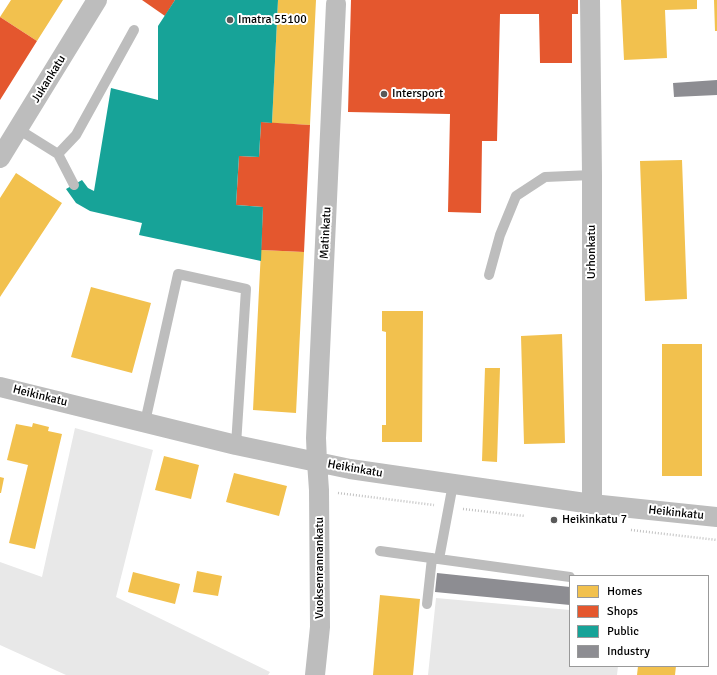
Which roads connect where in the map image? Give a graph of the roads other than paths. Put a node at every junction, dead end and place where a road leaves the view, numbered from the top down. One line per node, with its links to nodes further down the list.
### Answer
1 (97, 0): 5 (street, Jukankatu)
2 (590, 0): 8 (street, Urhonkatu)
3 (336, 4): 14 (street, Matinkatu)
4 (134, 30): 6 (lane)
5 (18, 130): 6 (lane); 7 (street, Jukankatu)
6 (58, 154): 9 (lane)
7 (0, 158)
8 (592, 175): 10 (lane); 16 (street, Urhonkatu)
9 (74, 185)
10 (489, 275)
11 (0, 387): 12 (street, Heikinkatu)
12 (145, 422): 13 (street, Heikinkatu); 13 (lane)
13 (236, 445): 14 (street, Heikinkatu)
14 (316, 462): 15 (street, Heikinkatu); 22 (street, Vuoksenrannankatu)
15 (454, 484): 16 (street, Heikinkatu); 19 (lane)
16 (592, 504): 17 (street, Heikinkatu)
17 (717, 517)
18 (380, 551): 19 (lane)
19 (435, 558): 20 (lane); 21 (lane)
20 (569, 577)
21 (427, 604)
22 (315, 675)

